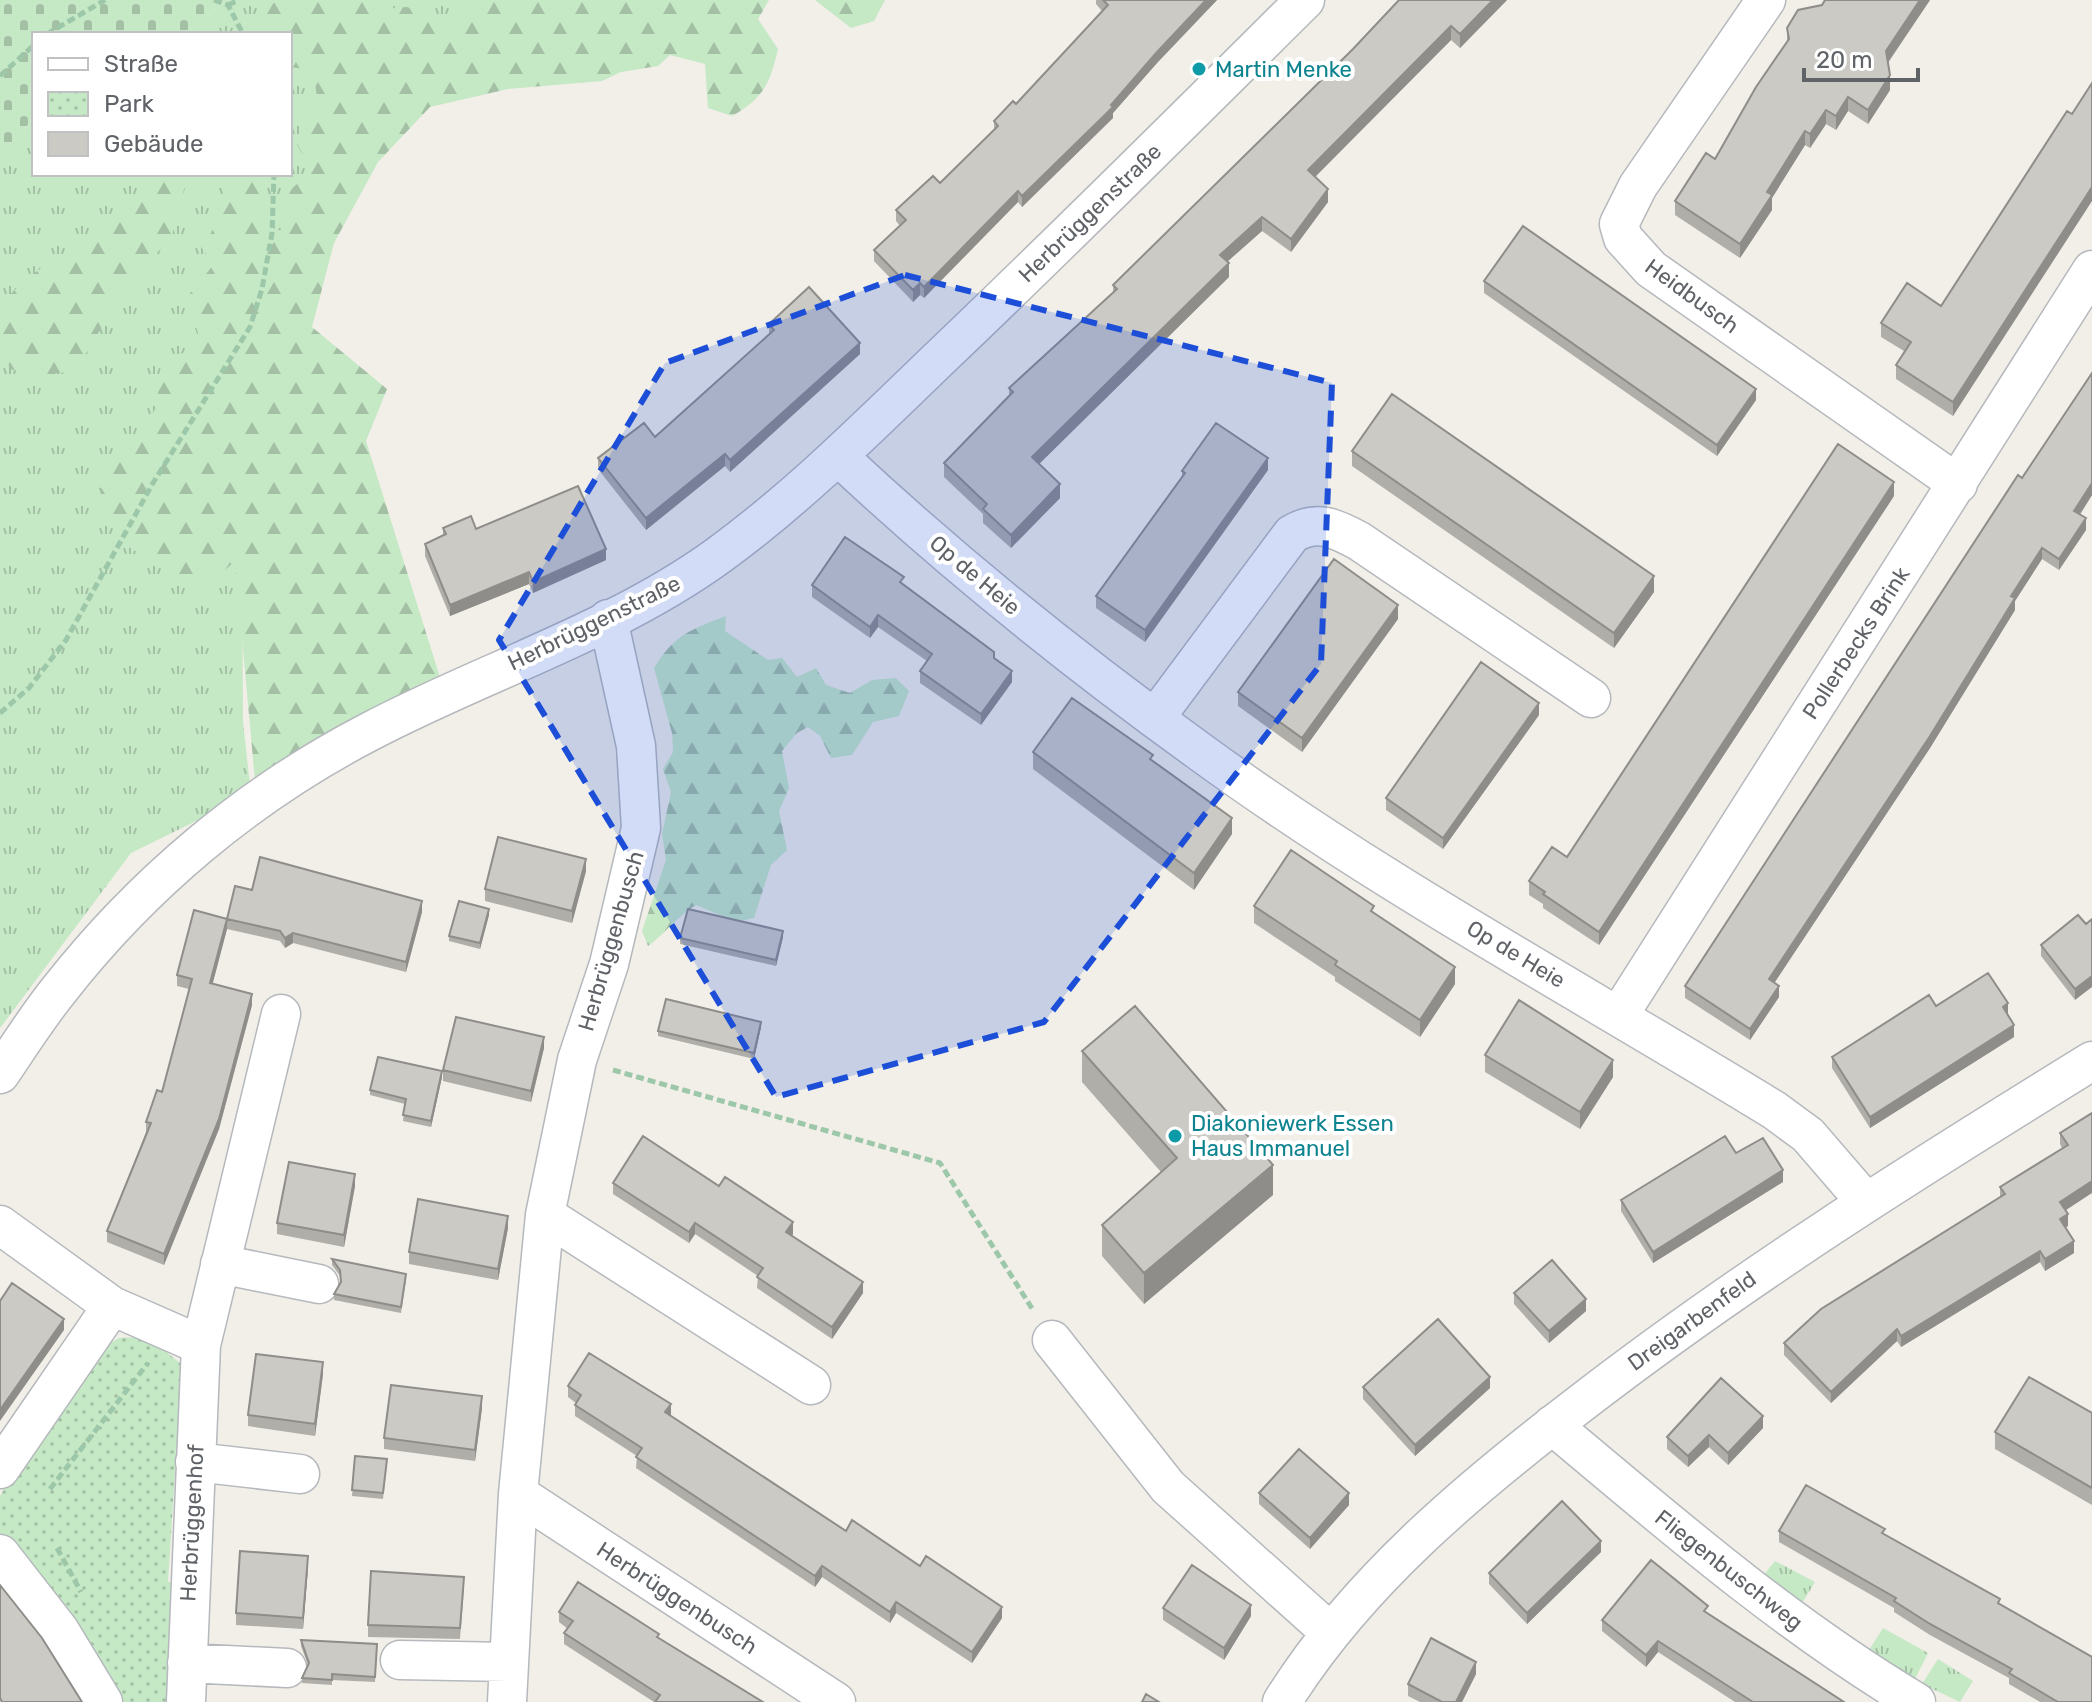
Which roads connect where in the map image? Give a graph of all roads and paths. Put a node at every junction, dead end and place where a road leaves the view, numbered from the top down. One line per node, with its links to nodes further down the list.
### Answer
1 (105, 0): 7 (path)
2 (218, 0): 6 (path)
3 (239, 0): 6 (path)
4 (1305, 0): 13 (street, Herbrüggenstraße)
5 (1766, 0): 14 (street, Heidbusch)
6 (228, 5): 8 (path)
7 (50, 32)
8 (242, 32)
9 (32, 47): 10 (path)
10 (0, 76)
11 (274, 176): 17 (path)
12 (2092, 270): 14 (street, Pollerbecks Brink)
13 (838, 456): 15 (street, Herbrüggenstraße); 18 (street, Op de Heie)
14 (1958, 484): 20 (street, Pollerbecks Brink)
15 (608, 619): 21 (street, Herbrüggenbusch); 23 (street, Herbrüggenstraße)
16 (1591, 698): 18 (street)
17 (0, 713)
18 (1155, 718): 20 (street, Op de Heie)
19 (281, 1014): 27 (street, Herbrüggenhof)
20 (1619, 1015): 24 (street, Op de Heie)
21 (577, 1060): 25 (street, Herbrüggenbusch); 31 (path)
22 (2092, 1061): 24 (street, Dreigarbenfeld)
23 (0, 1074)
24 (1865, 1201): 33 (street, Dreigarbenfeld)
25 (545, 1215): 32 (street); 38 (street, Herbrüggenbusch)
26 (0, 1225): 29 (street)
27 (220, 1264): 28 (street); 30 (street, Herbrüggenhof)
28 (319, 1284)
29 (112, 1306): 30 (street); 35 (street)
30 (188, 1338): 34 (street, Herbrüggenhof); 37 (path)
31 (1052, 1340): 40 (street)
32 (811, 1385)
33 (1552, 1425): 40 (street, Dreigarbenfeld); 50 (street, Fliegenbuschweg)
34 (195, 1462): 36 (street); 43 (street, Herbrüggenhof)
35 (0, 1469)
36 (300, 1474)
37 (50, 1489)
38 (518, 1494): 42 (street, Herbrüggenbusch); 48 (street, Herbrüggenbusch)
39 (0, 1554): 45 (street)
40 (1331, 1633): 49 (street, Dreigarbenfeld)
41 (400, 1660): 42 (street)
42 (509, 1662): 47 (street, Herbrüggenbusch)
43 (187, 1663): 44 (street); 46 (street, Herbrüggenhof)
44 (287, 1668)
45 (103, 1702)
46 (186, 1702)
47 (507, 1702)
48 (836, 1702)
49 (1282, 1702)
50 (1916, 1702)

